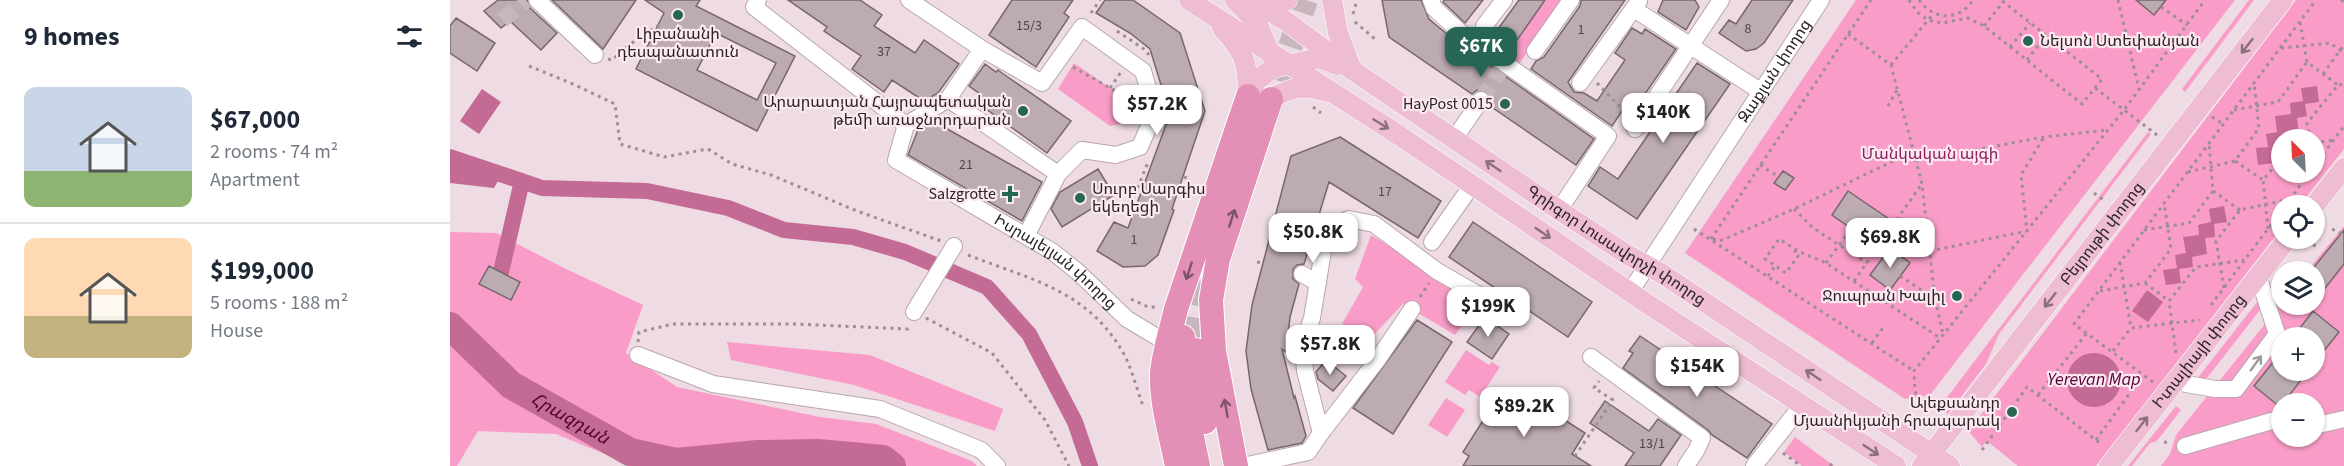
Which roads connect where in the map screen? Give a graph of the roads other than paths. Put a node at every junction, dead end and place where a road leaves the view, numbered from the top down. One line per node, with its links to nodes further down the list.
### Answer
1 (537, 0): 20 (street)
2 (758, 0): 29 (street)
3 (909, 0): 18 (street)
4 (1189, 0): 15 (main road, Գրիգոր Լուսավորչի փողոց)
5 (1332, 0): 22 (main road)
6 (1431, 0): 36 (street)
7 (1504, 0): 16 (street)
8 (1571, 0): 19 (street)
9 (1721, 0): 17 (street)
10 (1821, 0): 25 (street, Զաքյան փողոց)
11 (2283, 0): 59 (main road, Բեյրութի փողոց, one-way to 59)
12 (1248, 4): 14 (main road, Գրիգոր Լուսավորչի փողոց); 15 (main road); 21 (main road)
13 (1637, 4): 17 (street); 23 (street)
14 (1285, 6): 21 (main road); 22 (main road, Գրիգոր Լուսավորչի փողոց)
15 (1211, 14): 21 (main road, Գրիգոր Լուսավորչի փողոց); 26 (main road)
16 (1484, 26)
17 (1691, 45): 25 (street); 30 (street)
18 (982, 49): 27 (street); 33 (street)
19 (1535, 51)
20 (595, 55)
21 (1285, 61): 22 (main road); 24 (main road, Գրիգոր Լուսավորչի փողոց); 26 (main road)
22 (1352, 70): 31 (main road, Գրիգոր Լուսավորչի փողոց)
23 (1584, 78)
24 (1325, 87): 26 (main road); 34 (main road, Գրիգոր Լուսավորչի փողոց, one-way to 34)
25 (1760, 91): 41 (street, Զաքյան փողոց)
26 (1260, 98): 49 (highway, one-way to 49); 64 (highway, one-way to 26)
27 (948, 99): 29 (street); 33 (street)
28 (1481, 100): 31 (street)
29 (906, 125): 37 (street, Իսրայելյան փողոց)
30 (1636, 127)
31 (1454, 140): 36 (main road, Գրիգոր Լուսավորչի փողոց, one-way to 31)
32 (2344, 168): 35 (main road)
33 (1058, 174): 37 (street)
34 (1472, 185): 38 (street); 45 (main road, Գրիգոր Լուսավորչի փողոց, one-way to 45)
35 (2323, 195)
36 (1559, 210): 41 (main road, Գրիգոր Լուսավորչի փողոց)
37 (1027, 234): 49 (street, Իսրայելյան փողոց)
38 (1432, 243)
39 (953, 247): 48 (street)
40 (2287, 249): 43 (main road, Իտալիայի փողոց)
41 (1645, 266): 45 (street, Զաքյան փողոց); 59 (main road, Գրիգոր Լուսավորչի փողոց, one-way to 41)
42 (1302, 274): 44 (street)
43 (2258, 276): 52 (main road, Իտալիայի փողոց); 52 (street, one-way to 43)
44 (1318, 283): 46 (street); 57 (street)
45 (1630, 292): 53 (main road, Գրիգոր Լուսավորչի փողոց)
46 (1484, 298)
47 (1412, 309): 57 (street)
48 (914, 312)
49 (1182, 341): 61 (highway); 62 (highway); 63 (highway)
50 (638, 355): 60 (street)
51 (1591, 357): 66 (street)
52 (2167, 378): 70 (main road, Իտալիայի փողոց, one-way to 52)
53 (1802, 405): 67 (street); 68 (main road, Գրիգոր Լուսավորչի փողոց, one-way to 68)
54 (2344, 419): 56 (street)
55 (2271, 421): 58 (street)
56 (2325, 423)
57 (1322, 433): 65 (street)
58 (2185, 446)
59 (1927, 460): 69 (main road, Գրիգոր Լուսավորչի փողոց)
60 (997, 466)
61 (1177, 466)
62 (1198, 466)
63 (1214, 466)
64 (1236, 466)
65 (1243, 466)
66 (1686, 466)
67 (1754, 466)
68 (1896, 466)
69 (1950, 466)
70 (2109, 466)

